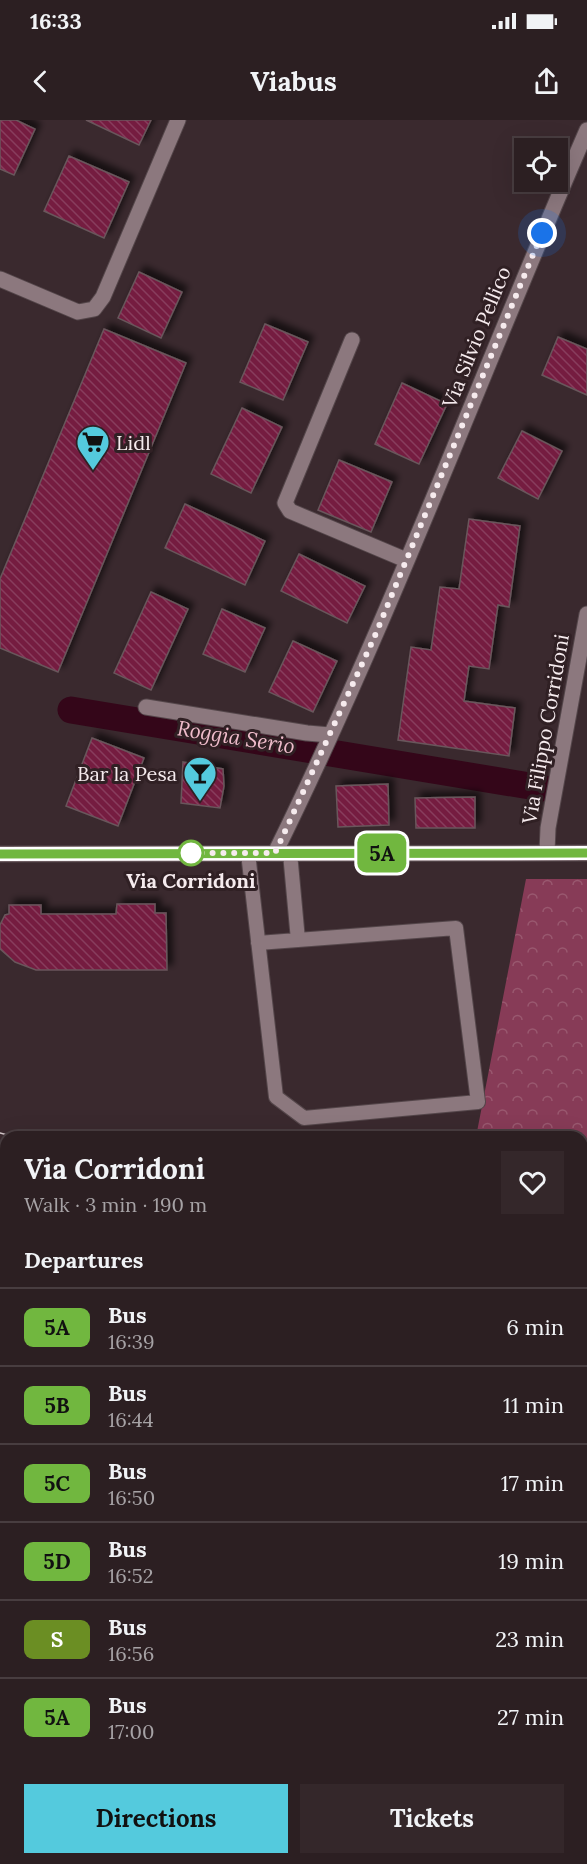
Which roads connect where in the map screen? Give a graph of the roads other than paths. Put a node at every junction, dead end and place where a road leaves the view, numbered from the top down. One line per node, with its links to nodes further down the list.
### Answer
1 (178, 120): 3 (street)
2 (587, 130): 5 (street, Via Silvio Pellico)
3 (0, 279)
4 (352, 340): 5 (street)
5 (406, 560): 8 (street, Via Silvio Pellico)
6 (587, 614): 9 (street, Via Filippo Corridoni)
7 (146, 707): 8 (street)
8 (330, 735): 11 (street, Via Silvio Pellico)
9 (553, 852): 11 (street, Via Filippo Corridoni); 12 (street)
10 (248, 853): 11 (street, Via Filippo Corridoni); 13 (street, Via Filippo Corridoni); 15 (lane)
11 (283, 853): 14 (lane)
12 (587, 853)
13 (0, 854)
14 (298, 940): 15 (lane); 15 (lane)
15 (258, 943)

